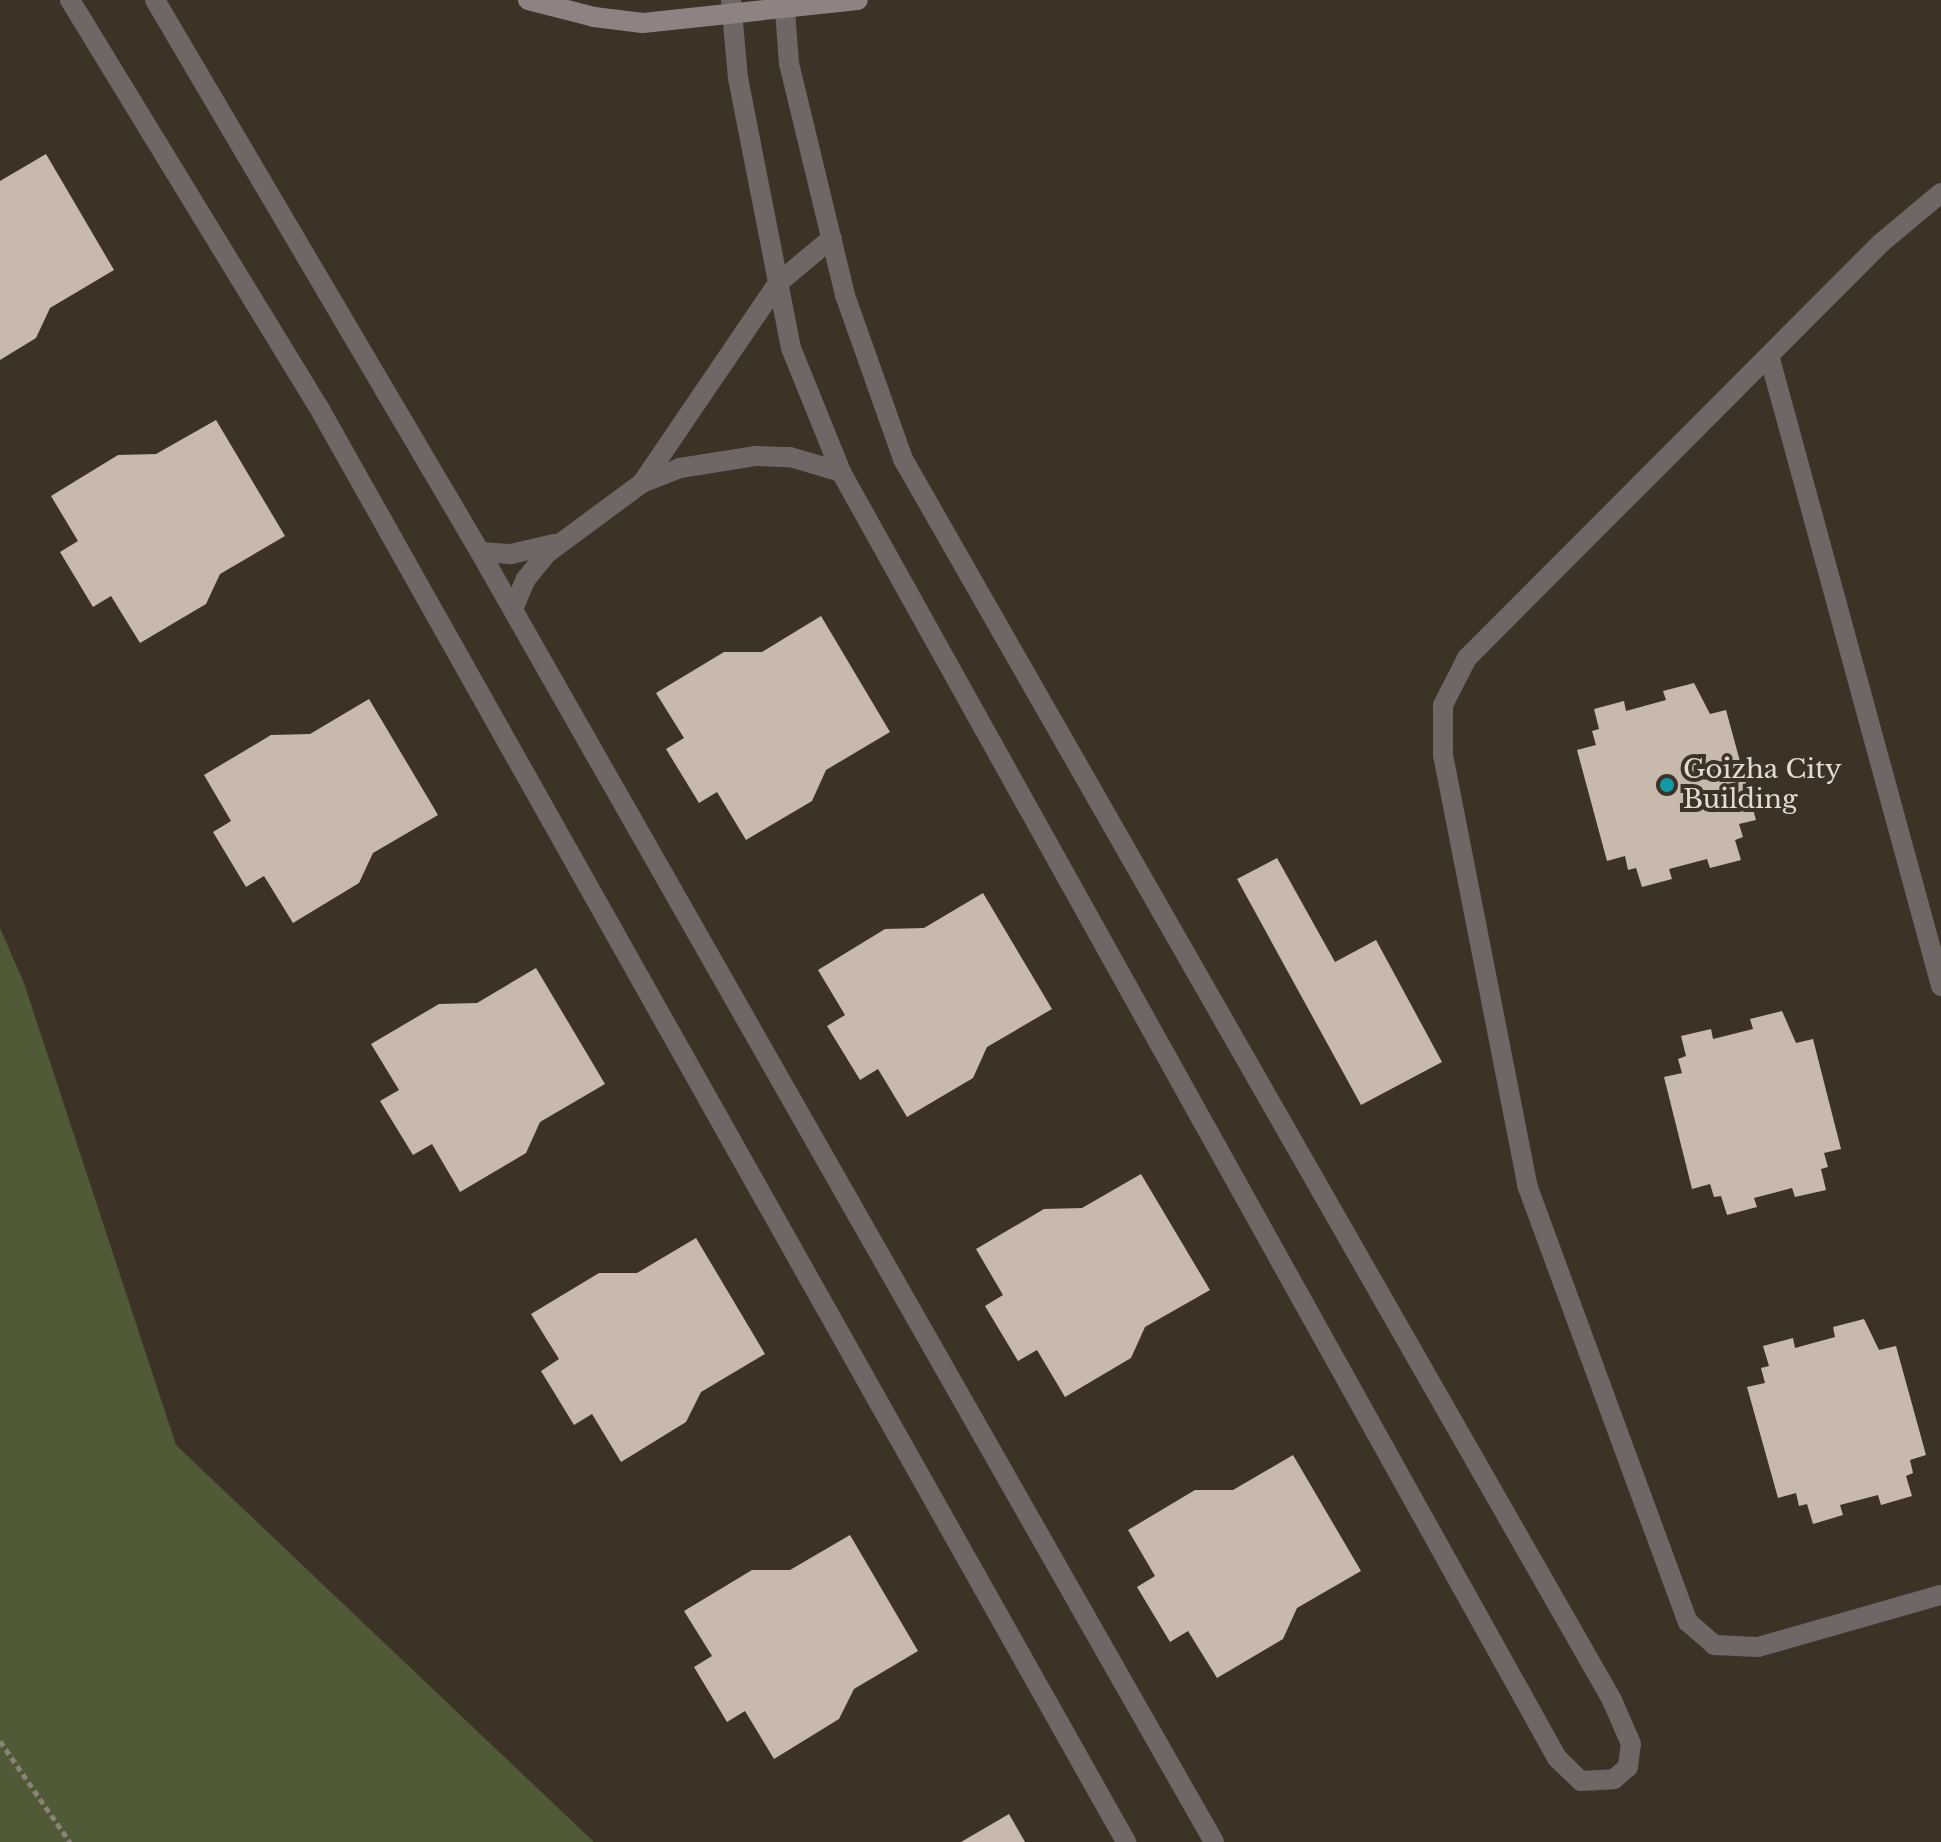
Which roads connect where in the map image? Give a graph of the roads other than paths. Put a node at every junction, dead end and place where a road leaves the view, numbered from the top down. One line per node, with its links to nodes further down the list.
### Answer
1 (70, 0): 18 (street)
2 (155, 0): 14 (street)
3 (528, 0): 5 (street)
4 (858, 0): 6 (street)
5 (732, 8): 6 (street); 9 (street)
6 (785, 9): 8 (street)
7 (1941, 193): 10 (street)
8 (832, 238): 9 (street); 11 (street)
9 (778, 283): 11 (street); 12 (street)
10 (1770, 359): 16 (street); 17 (street)
11 (841, 472): 12 (street)
12 (642, 483): 13 (street)
13 (558, 543): 14 (street); 15 (street)
14 (480, 552): 15 (street)
15 (513, 609): 19 (street)
16 (1941, 986)
17 (1941, 1595)
18 (1126, 1842)
19 (1214, 1842)

